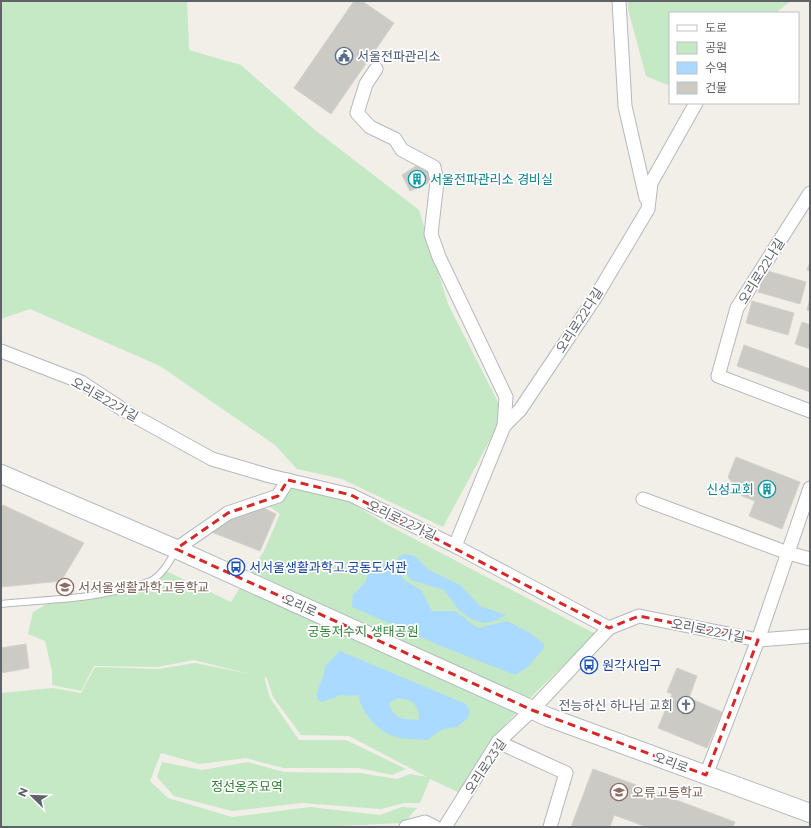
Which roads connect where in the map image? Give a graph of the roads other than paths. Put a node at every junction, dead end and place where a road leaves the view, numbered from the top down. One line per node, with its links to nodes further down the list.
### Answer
1 (619, 1): 5 (street)
2 (376, 69): 8 (street, 오리로22다길)
3 (695, 104): 5 (street, 오리로22다길)
4 (810, 193): 7 (street, 오리로22나길)
5 (648, 209): 8 (street, 오리로22다길)
6 (1, 352): 10 (street, 오리로22가길)
7 (810, 411)
8 (504, 426): 13 (street, 오리로22다길)
9 (1, 474): 14 (main road, 오리로)
10 (288, 480): 13 (street, 오리로22가길); 14 (street)
11 (810, 488): 15 (street)
12 (643, 499): 15 (street)
13 (454, 546): 18 (street, 오리로22가길)
14 (176, 549): 17 (lane); 21 (main road, 오리로)
15 (788, 553): 16 (street); 20 (street)
16 (810, 559)
17 (1, 604)
18 (609, 628): 20 (street, 오리로22가길); 21 (street)
19 (810, 636): 20 (street, 오리로22가길)
20 (758, 640): 23 (street)
21 (532, 710): 22 (street, 오리로23길); 23 (main road, 오리로)
22 (498, 742): 27 (street, 오리로23길); 28 (street)
23 (706, 775): 24 (main road, 오리로)
24 (810, 813)
25 (406, 827): 26 (street)
26 (435, 827)
27 (445, 827)
28 (550, 827)

